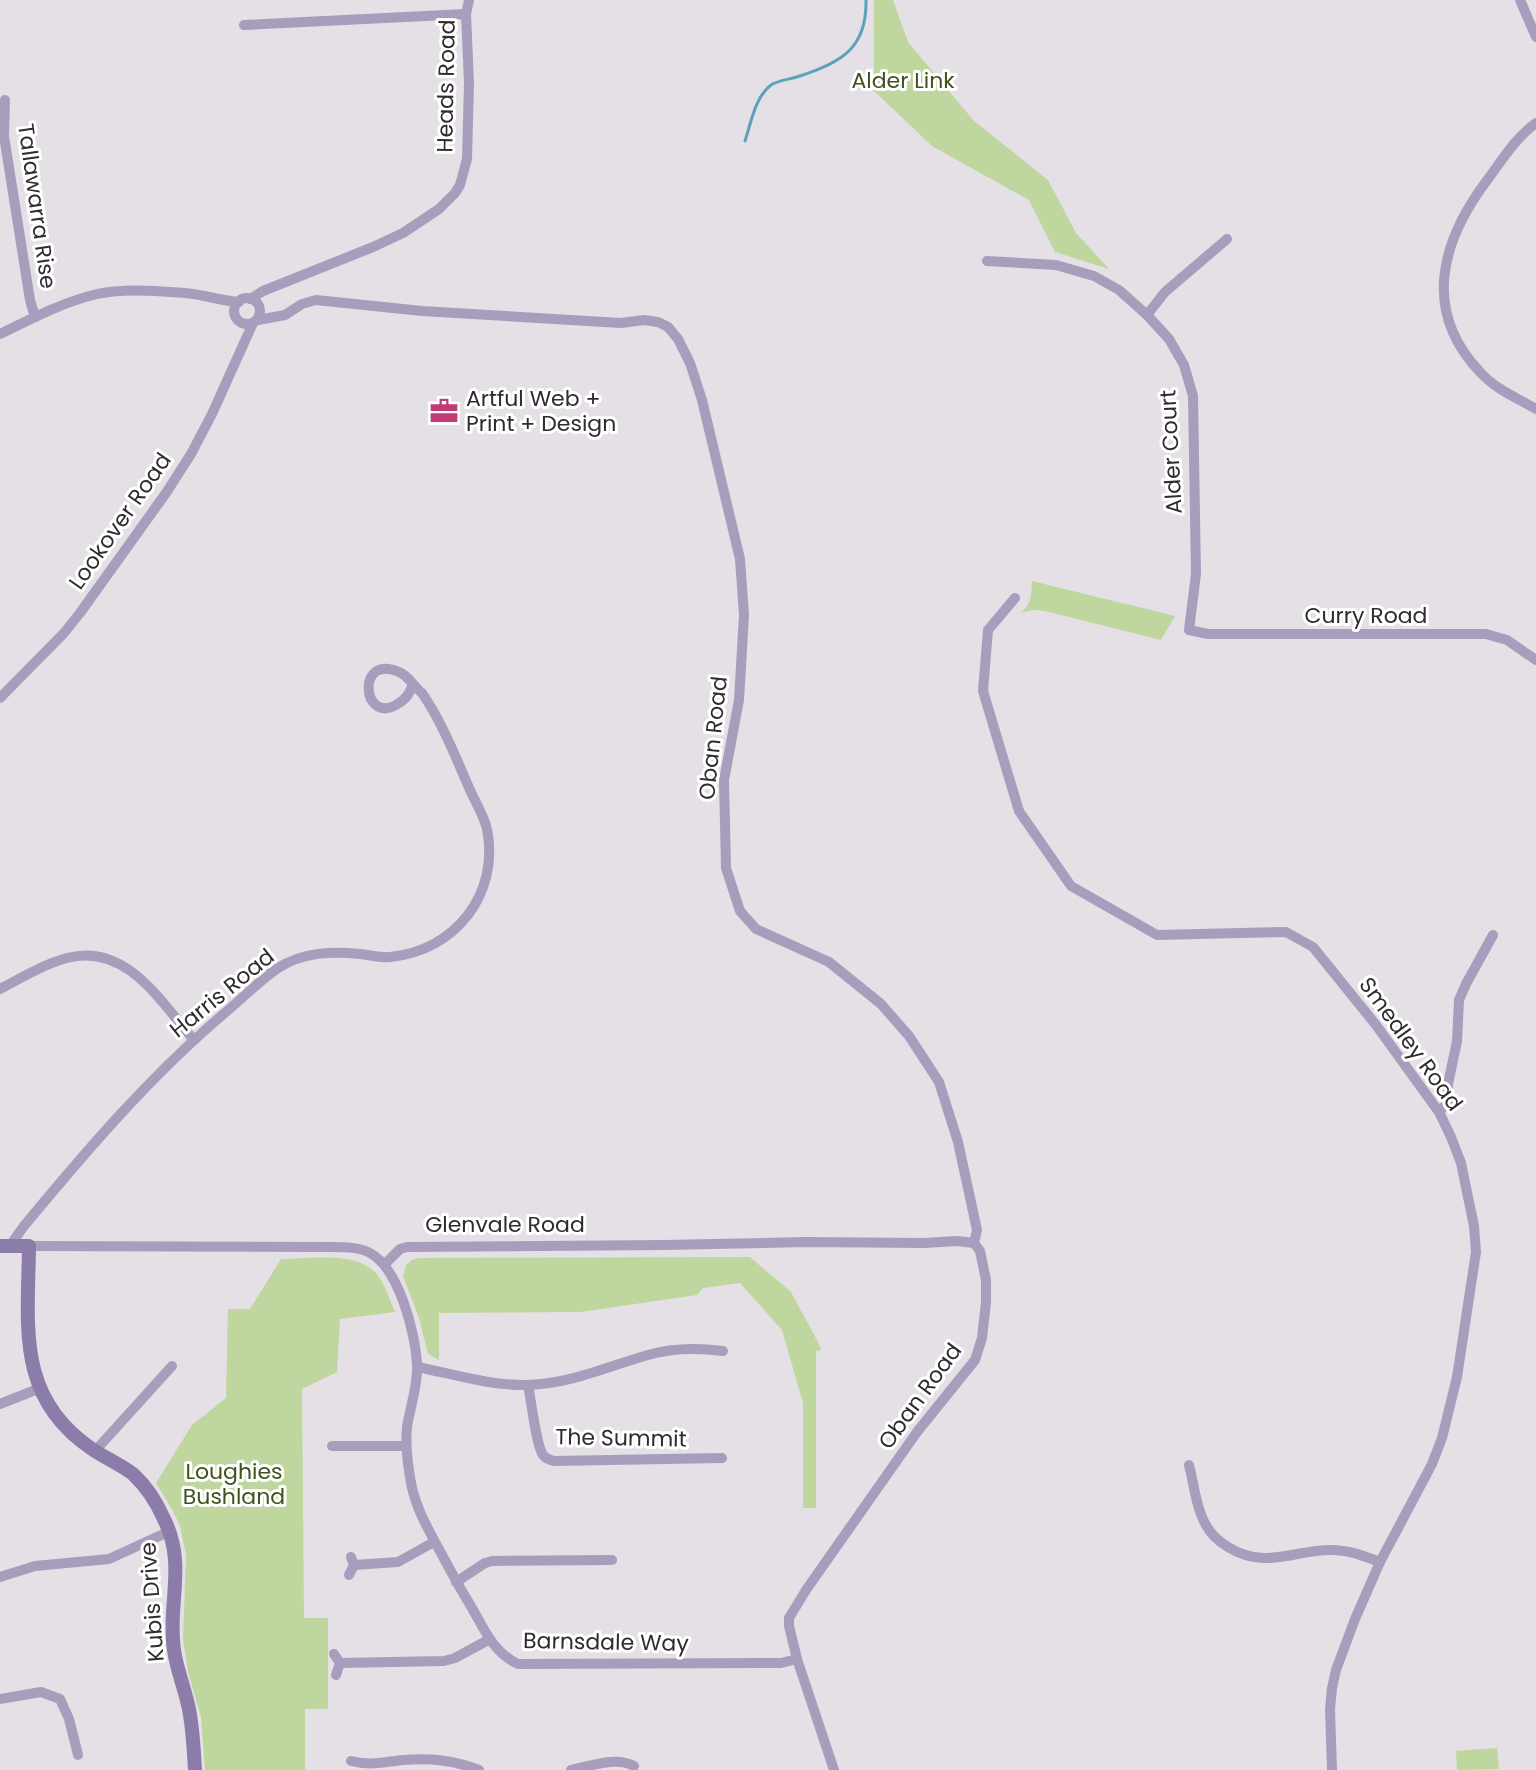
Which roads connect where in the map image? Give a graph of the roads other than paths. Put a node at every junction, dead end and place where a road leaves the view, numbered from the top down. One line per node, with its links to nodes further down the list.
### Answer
1 (469, 0): 3 (street, Heads Road)
2 (1520, 0): 5 (street)
3 (466, 14): 4 (street); 10 (street, Heads Road)
4 (244, 25)
5 (1536, 37)
6 (5, 100): 13 (street, Tallawarra Rise)
7 (1536, 123): 16 (street)
8 (1227, 239): 12 (street)
9 (987, 261): 12 (street, Alder Court)
10 (263, 291): 11 (street, Heads Road); 14 (street)
11 (241, 304): 13 (street, Oban Road); 14 (street, Oban Road); 14 (street)
12 (1147, 315): 18 (street, Alder Court)
13 (35, 317): 15 (street)
14 (255, 317): 21 (street, Lookover Road); 26 (street, Oban Road)
15 (0, 334)
16 (1536, 409)
17 (1015, 598): 25 (street, Smedley Road)
18 (1189, 630): 19 (street, Curry Road)
19 (1536, 660)
20 (412, 686): 20 (street, Harris Road); 24 (street, Harris Road)
21 (0, 698)
22 (1493, 935): 25 (street)
23 (0, 989): 24 (street)
24 (193, 1039): 27 (street, Harris Road)
25 (1439, 1112): 43 (street, Smedley Road)
26 (974, 1243): 28 (street, Glenvale Road); 48 (street, Oban Road)
27 (14, 1246): 28 (street); 33 (street, Kubis Drive)
28 (385, 1264): 31 (street, Barnsdale Way)
29 (723, 1351): 32 (street)
30 (172, 1366): 37 (street)
31 (417, 1367): 32 (street); 36 (street, Barnsdale Way)
32 (528, 1385): 38 (street, The Summit)
33 (38, 1389): 34 (street); 37 (street, Kubis Drive)
34 (0, 1404)
35 (329, 1446): 36 (street)
36 (406, 1446): 41 (street, Barnsdale Way)
37 (95, 1451): 40 (street, Kubis Drive)
38 (722, 1458)
39 (1189, 1465): 43 (street)
40 (170, 1531): 45 (street); 54 (street, Kubis Drive)
41 (434, 1542): 44 (street); 46 (street, Barnsdale Way)
42 (612, 1560): 46 (street)
43 (1380, 1562): 58 (street, Smedley Road)
44 (351, 1565)
45 (0, 1577)
46 (456, 1582): 47 (street, Barnsdale Way)
47 (490, 1639): 48 (street, Barnsdale Way); 49 (street)
48 (797, 1659): 57 (street, Oban Road)
49 (336, 1675)
50 (0, 1699): 51 (street)
51 (78, 1755)
52 (351, 1761): 55 (street)
53 (634, 1766): 56 (street)
54 (195, 1770)
55 (479, 1770)
56 (572, 1770)
57 (834, 1770)
58 (1332, 1770)

